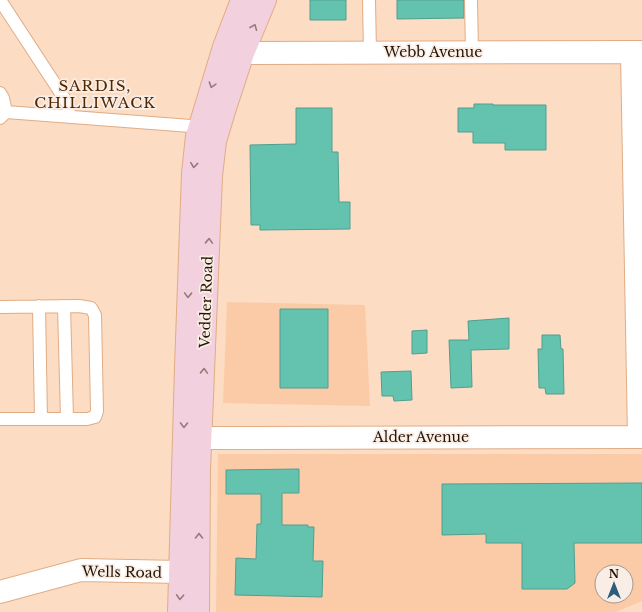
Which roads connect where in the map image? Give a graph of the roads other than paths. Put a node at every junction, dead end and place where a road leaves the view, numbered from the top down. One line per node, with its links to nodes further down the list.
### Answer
1 (0, 0): 12 (lane)
2 (242, 0): 6 (main road, Vedder Road)
3 (265, 0): 6 (main road, Vedder Road, one-way to 3)
4 (369, 0): 9 (lane)
5 (471, 0): 7 (lane)
6 (234, 50): 9 (street, Webb Avenue); 13 (main road, Vedder Road)
7 (472, 52): 8 (street, Webb Avenue); 9 (street, Webb Avenue)
8 (637, 52): 20 (street)
9 (370, 53)
10 (0, 93): 11 (lane)
11 (3, 115): 12 (lane)
12 (69, 116): 13 (lane)
13 (209, 128): 21 (main road, Vedder Road, one-way to 13); 22 (main road, Vedder Road, one-way to 22)
14 (39, 306): 15 (lane); 16 (lane); 18 (lane)
15 (64, 306): 19 (lane); 19 (lane)
16 (0, 307)
17 (0, 419): 18 (lane)
18 (41, 419): 19 (lane)
19 (67, 419)
20 (640, 436): 21 (street, Alder Avenue)
21 (201, 438): 22 (main road, Vedder Road, one-way to 21)
22 (190, 573): 23 (street, Wells Road); 24 (main road, Vedder Road, one-way to 24); 25 (main road, Vedder Road)
23 (0, 592)
24 (179, 612)
25 (198, 612)

